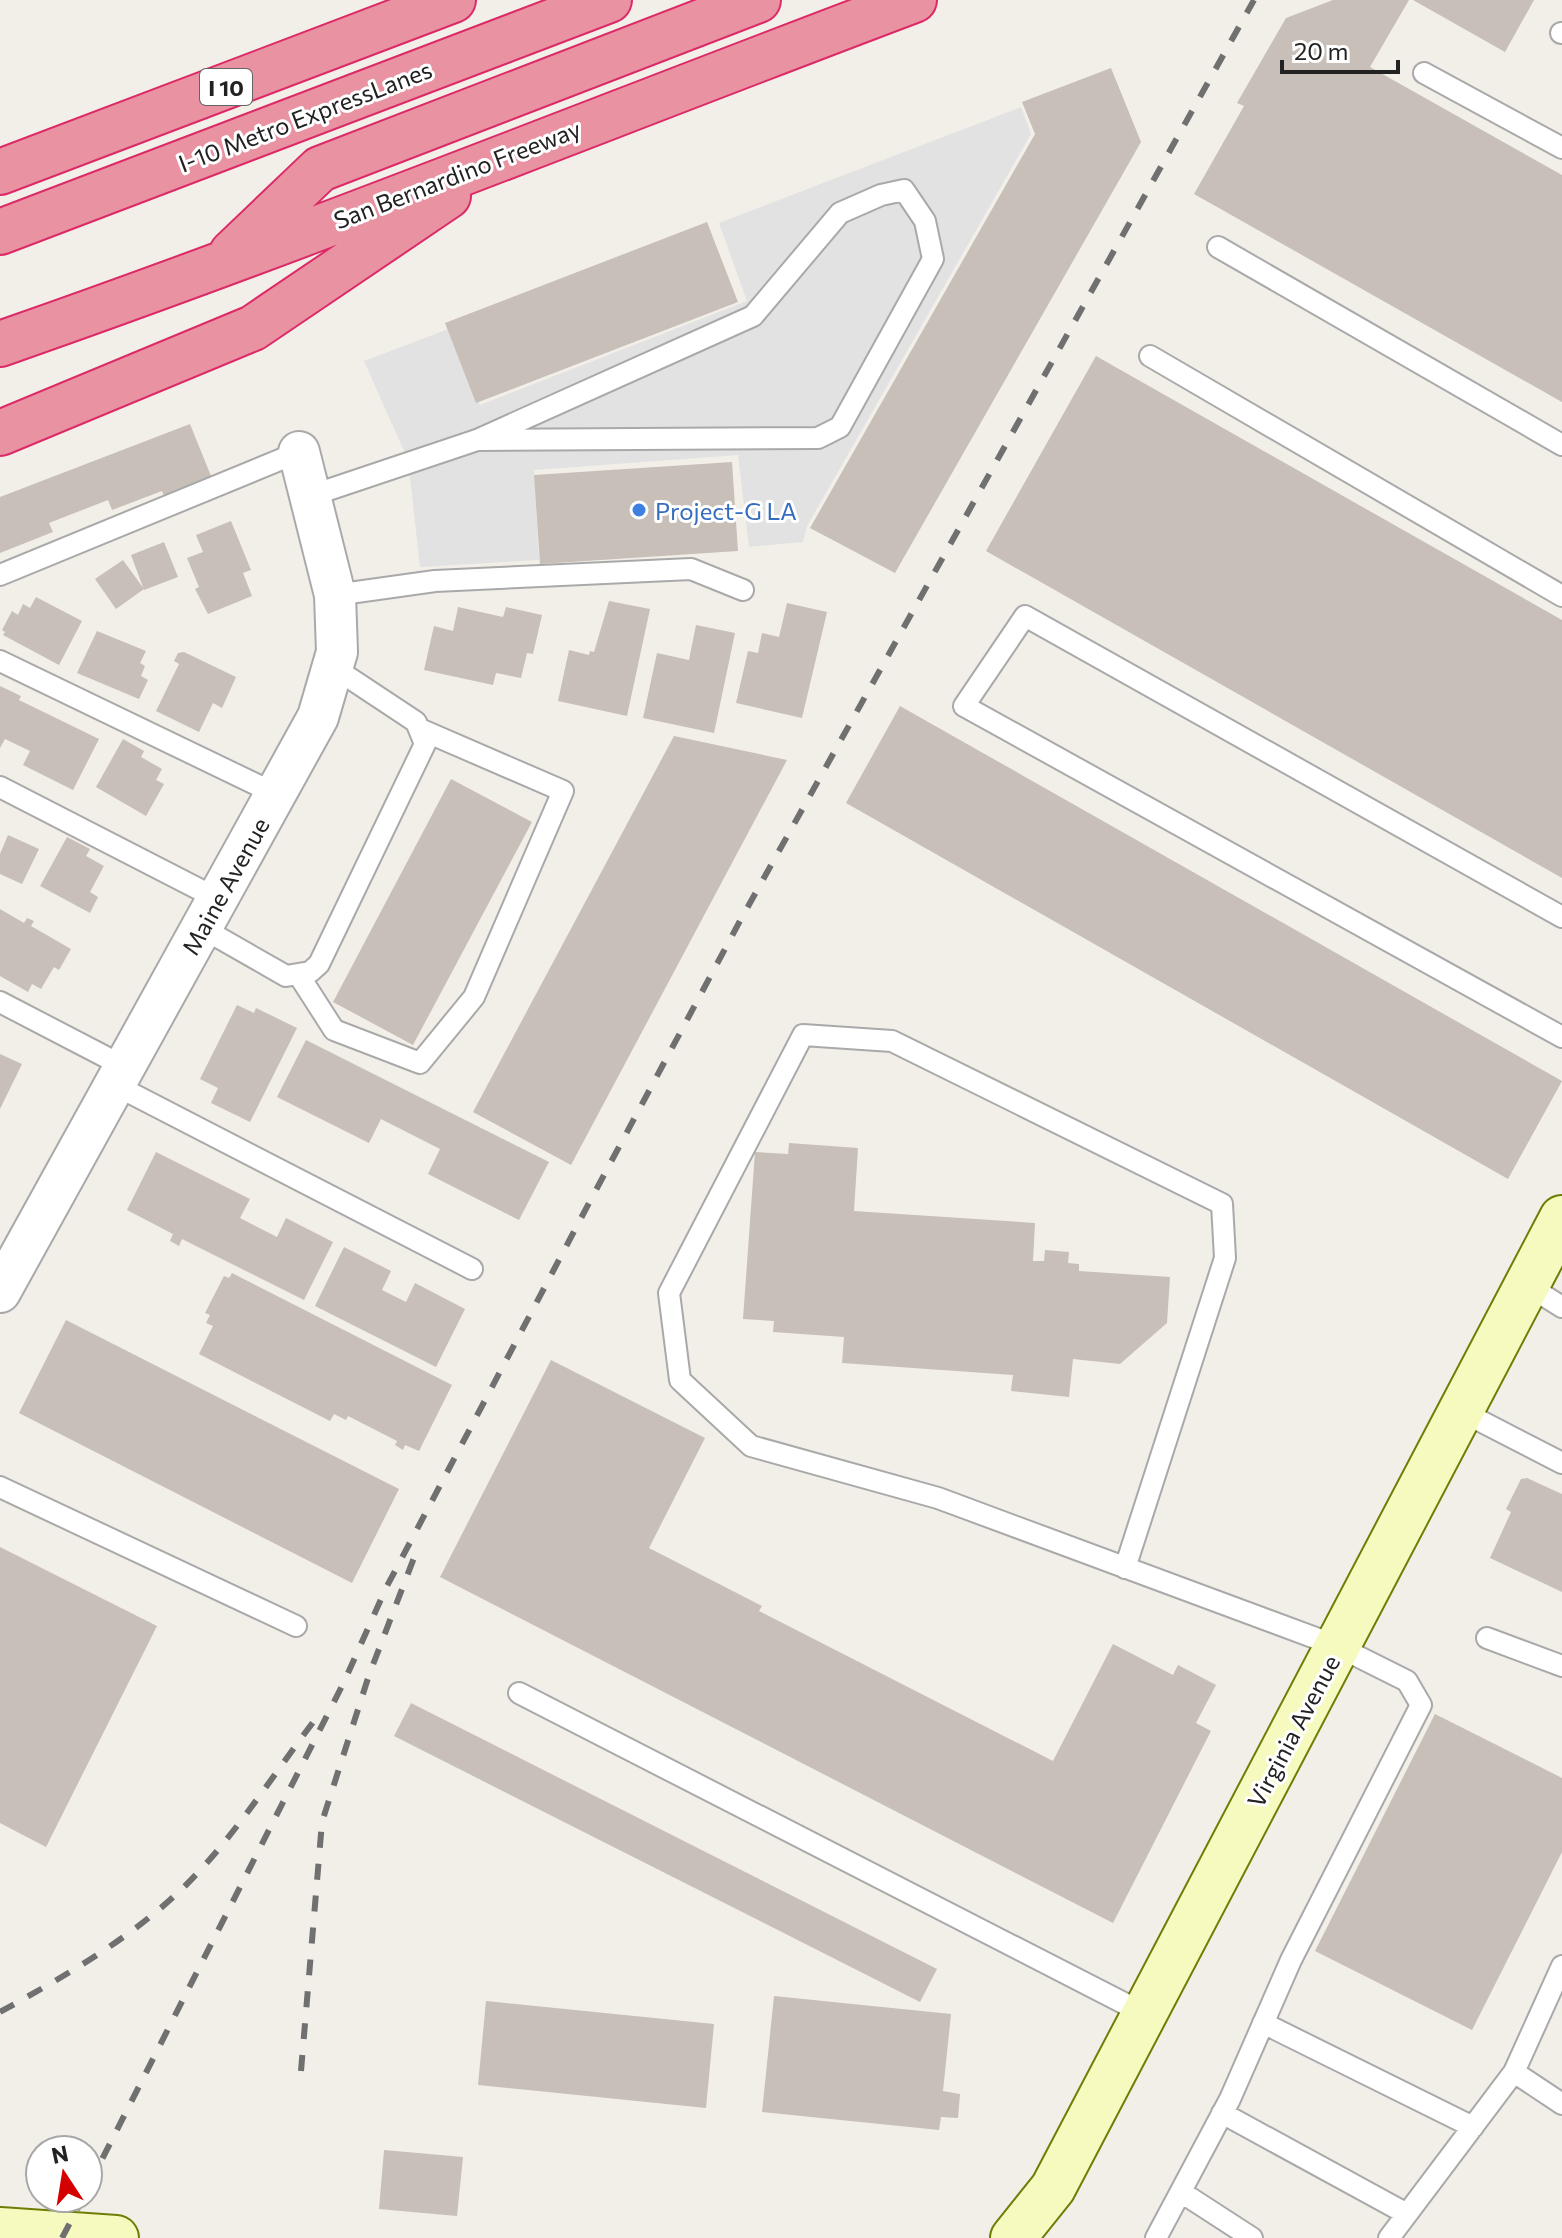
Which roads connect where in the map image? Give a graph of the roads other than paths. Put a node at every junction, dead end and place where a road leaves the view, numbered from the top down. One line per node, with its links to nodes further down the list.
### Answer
1 (453, 0): 8 (highway, I 10)
2 (609, 0): 9 (highway, I-10 Metro ExpressLanes)
3 (758, 0): 11 (highway)
4 (914, 0): 7 (highway, San Bernardino Freeway)
5 (1424, 73): 6 (lane)
6 (1562, 148)
7 (515, 150): 11 (highway, San Bernardino Freeway); 14 (highway)
8 (0, 172)
9 (0, 232)
10 (1218, 247): 16 (lane)
11 (216, 268): 12 (highway, San Bernardino Freeway)
12 (0, 344)
13 (1150, 356): 22 (lane)
14 (0, 433)
15 (477, 440): 15 (lane); 18 (lane)
16 (1562, 445)
17 (299, 452): 18 (street, Maine Avenue); 19 (lane)
18 (310, 496): 21 (street, Maine Avenue)
19 (0, 575)
20 (743, 590): 21 (lane)
21 (335, 595): 24 (street, Maine Avenue)
22 (1562, 596)
23 (0, 661): 27 (lane)
24 (333, 667): 25 (lane); 27 (street, Maine Avenue)
25 (422, 730): 30 (lane); 30 (lane)
26 (0, 787): 28 (lane)
27 (276, 794): 28 (street, Maine Avenue)
28 (210, 913): 30 (lane); 33 (street, Maine Avenue)
29 (1562, 917): 32 (lane)
30 (298, 974)
31 (0, 1002): 33 (lane)
32 (1562, 1037)
33 (120, 1076): 35 (street, Maine Avenue); 36 (lane)
34 (1562, 1218): 38 (street, Virginia Avenue)
35 (12, 1241): 37 (street, Maine Avenue)
36 (472, 1269)
37 (0, 1292)
38 (1544, 1296): 39 (street, Virginia Avenue)
39 (1461, 1411): 40 (lane); 45 (street, Virginia Avenue)
40 (1562, 1463)
41 (0, 1487): 43 (lane)
42 (1125, 1568): 42 (lane); 45 (lane)
43 (296, 1626)
44 (1487, 1638): 46 (lane)
45 (1337, 1646): 49 (street, Virginia Avenue); 50 (lane)
46 (1562, 1666)
47 (519, 1693): 49 (lane)
48 (1562, 1966): 51 (lane)
49 (1145, 2014): 59 (street, Virginia Avenue)
50 (1263, 2023): 53 (lane); 54 (lane)
51 (1514, 2072): 52 (lane); 54 (lane)
52 (1562, 2104)
53 (1222, 2113): 55 (lane); 56 (lane)
54 (1473, 2127): 56 (lane)
55 (1181, 2192): 60 (lane); 61 (lane)
56 (1407, 2214): 62 (lane)
57 (0, 2230): 58 (street)
58 (116, 2238)
59 (1013, 2238)
60 (1156, 2238)
61 (1252, 2238)
62 (1389, 2238)

